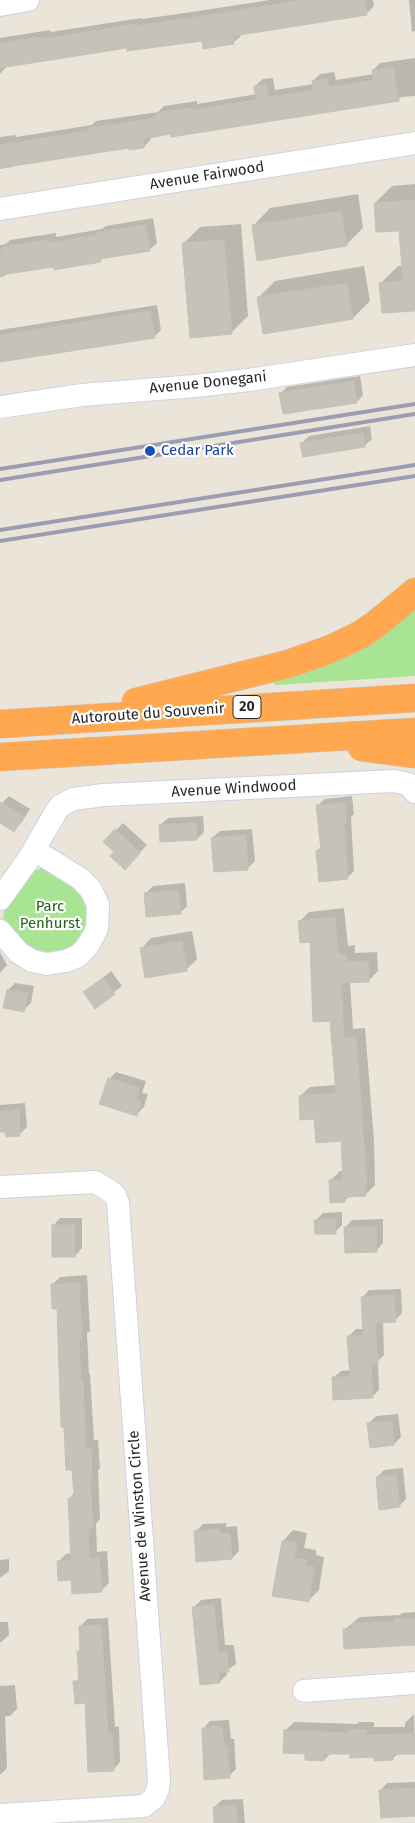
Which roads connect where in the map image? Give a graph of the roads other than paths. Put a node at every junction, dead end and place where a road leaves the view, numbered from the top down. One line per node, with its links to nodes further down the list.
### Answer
1 (28, 0): 2 (street)
2 (0, 4)
3 (415, 143): 4 (street, Avenue Fairwood)
4 (0, 209)
5 (415, 355): 6 (street, Avenue Donegani)
6 (0, 407)
7 (415, 592): 9 (highway)
8 (415, 698): 9 (highway, Autoroute du Souvenir / 20)
9 (79, 718): 10 (highway, Autoroute du Souvenir / 20)
10 (0, 724)
11 (415, 732): 12 (highway)
12 (301, 739): 13 (highway); 14 (highway)
13 (415, 754)
14 (0, 757)
15 (414, 790): 16 (street, Avenue Windwood)
16 (34, 850): 17 (street); 18 (street)
17 (0, 899)
18 (0, 931)
19 (0, 1187): 22 (street, Avenue de Winston Circle)
20 (415, 1683): 21 (street)
21 (304, 1692)
22 (0, 1815)

